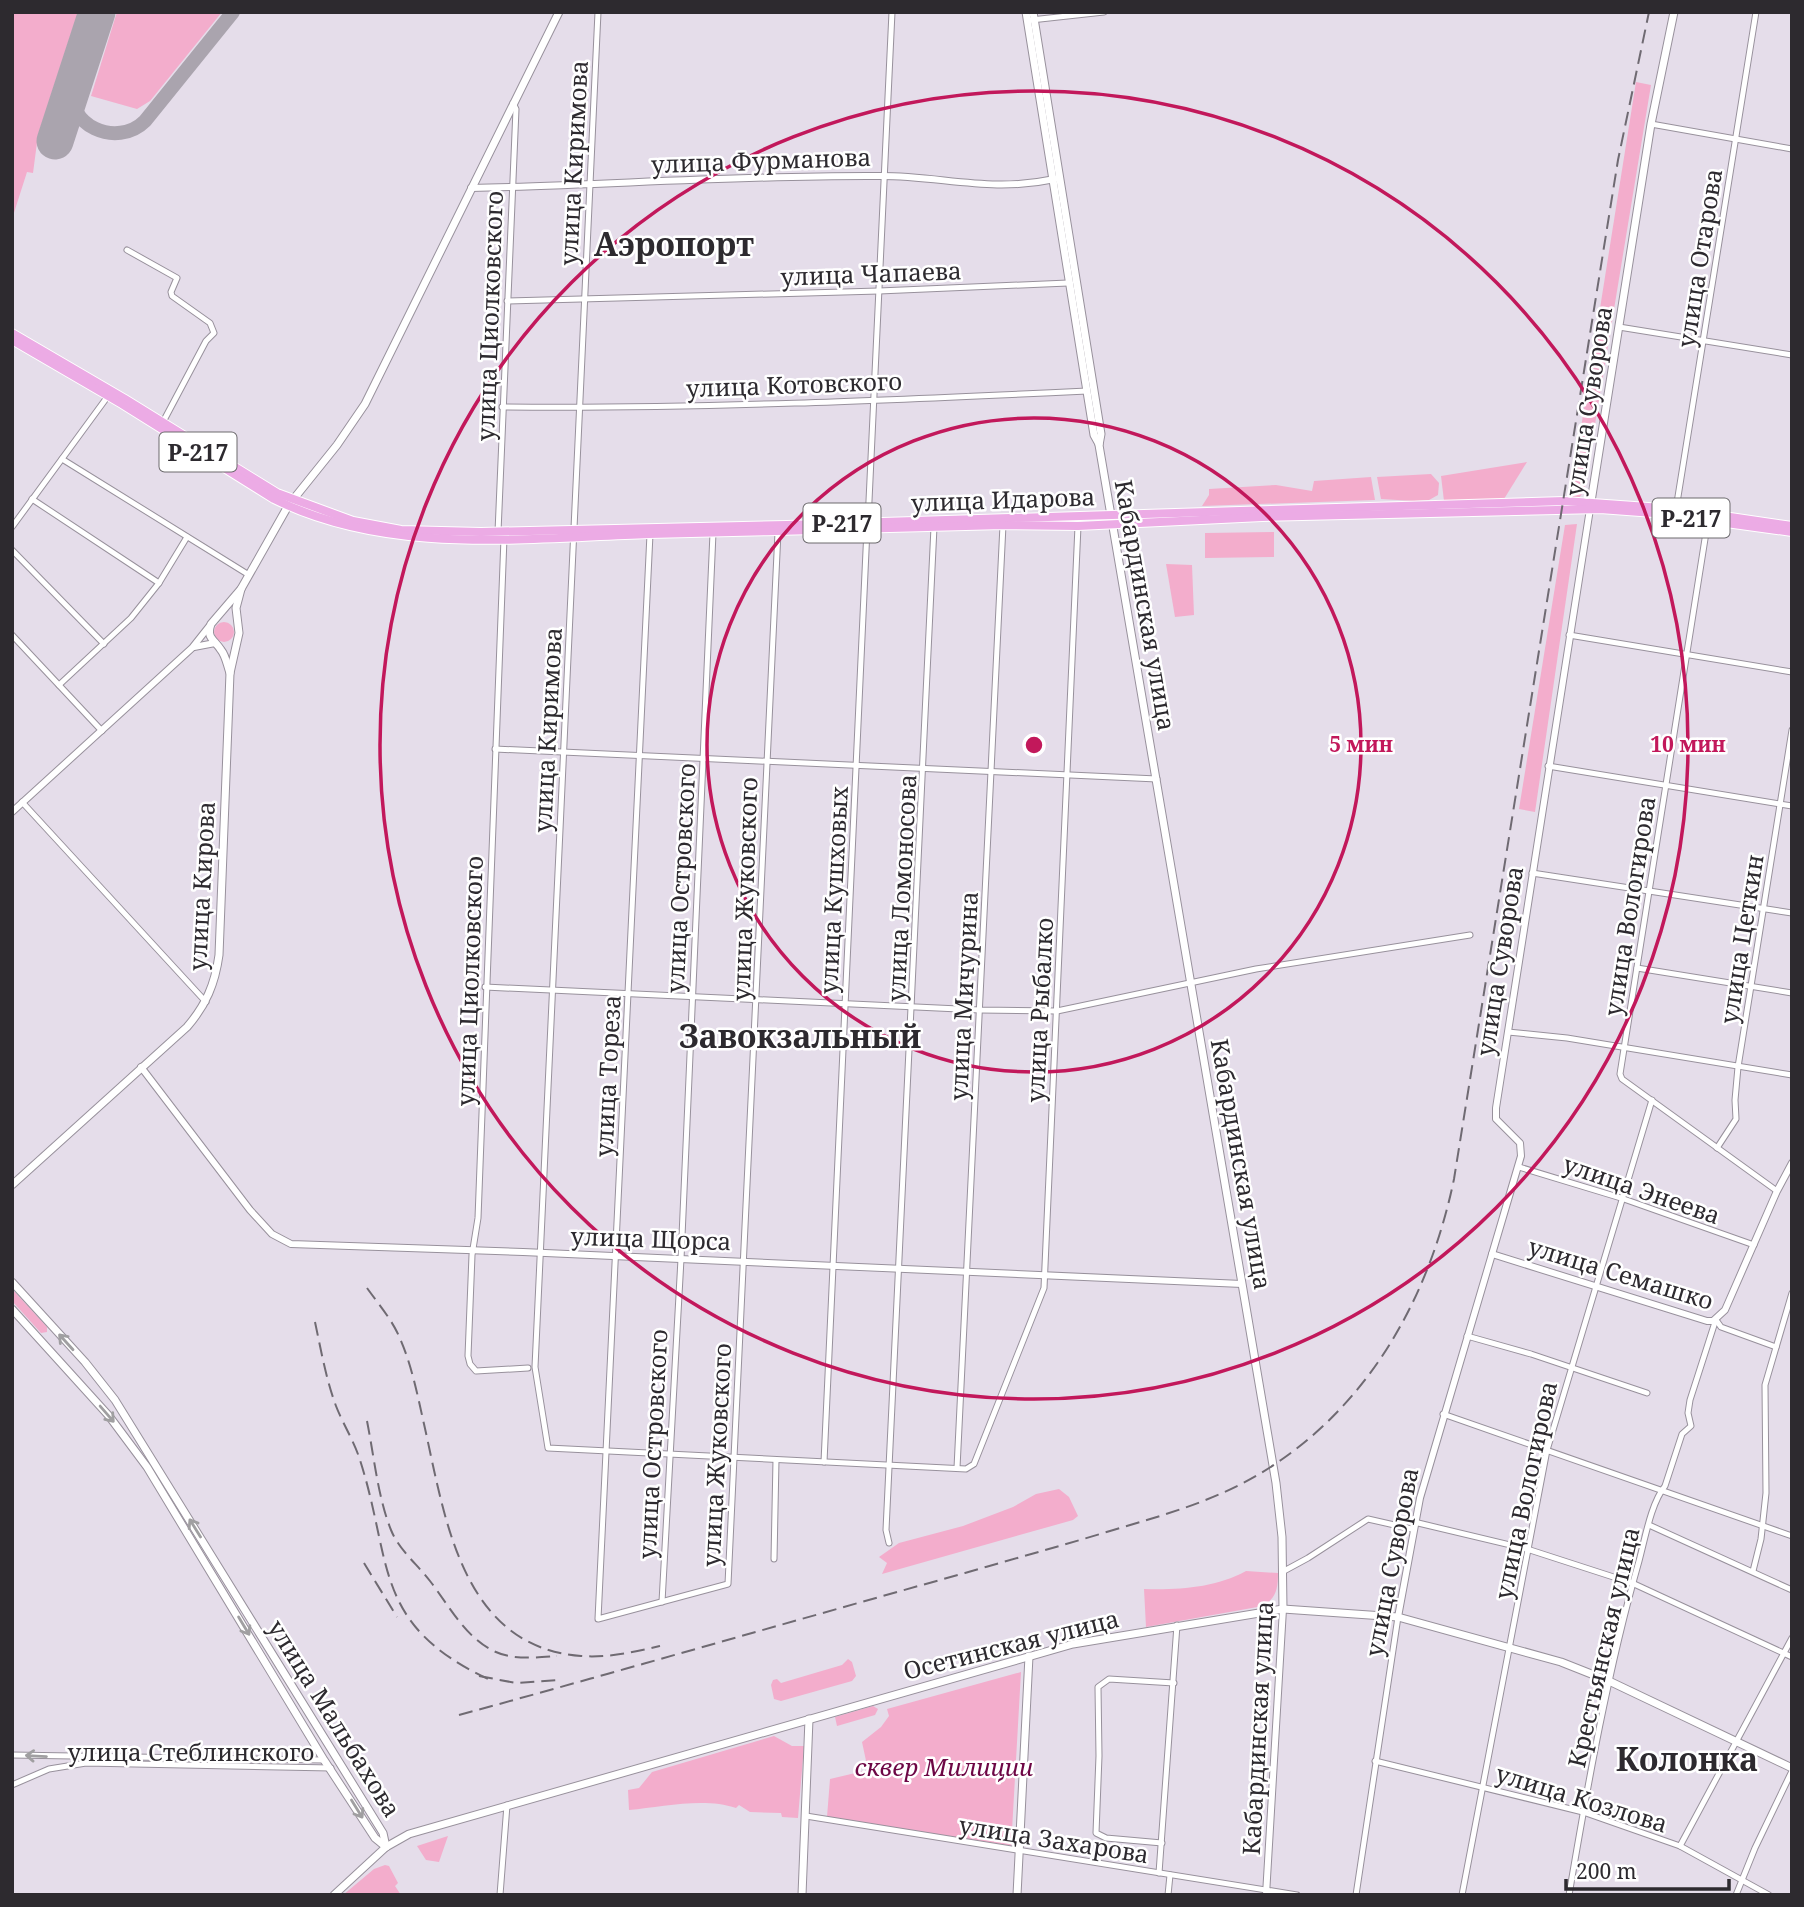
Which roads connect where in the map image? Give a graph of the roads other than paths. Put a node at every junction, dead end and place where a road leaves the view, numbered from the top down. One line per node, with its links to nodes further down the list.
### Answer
1 (559, 12): 8 (main road)
2 (598, 12): 14 (street, улица Киримова)
3 (892, 12): 12 (street, улица Кушховых)
4 (1104, 12): 7 (street)
5 (1674, 12): 9 (main road, улица Суворова)
6 (1756, 12): 10 (street, улица Отарова)
7 (1030, 16): 13 (main road, Кабардинская улица)
8 (513, 103): 15 (street, улица Циолковского); 16 (main road)
9 (1651, 124): 10 (street); 22 (main road, улица Суворова)
10 (1736, 139): 11 (street); 25 (street, улица Отарова)
11 (1792, 149)
12 (884, 176): 13 (street, улица Фурманова); 14 (street, улица Фурманова); 19 (street, улица Кушховых)
13 (1055, 179): 18 (main road, Кабардинская улица); 33 (main road, Кабардинская улица)
14 (589, 184): 15 (street, улица Фурманова); 20 (street, улица Киримова)
15 (511, 187): 16 (street, улица Фурманова); 21 (street, улица Циолковского)
16 (471, 188): 36 (main road)
17 (127, 250): 32 (street)
18 (1068, 284): 19 (street, улица Чапаева); 27 (main road, Кабардинская улица)
19 (879, 291): 20 (street, улица Чапаева); 29 (street, улица Кушховых)
20 (584, 299): 21 (street, улица Чапаева); 31 (street, улица Киримова)
21 (506, 301): 30 (street, улица Циолковского)
22 (1619, 327): 25 (street); 37 (main road, улица Суворова)
23 (12, 332): 32 (main road, улица Идарова / Р-217)
24 (12, 340): 28 (main road, улица Идарова / Р-217)
25 (1704, 340): 26 (street); 38 (street, улица Отарова)
26 (1792, 355)
27 (1087, 391): 29 (street, улица Котовского); 33 (main road, Кабардинская улица)
28 (108, 396): 34 (street); 36 (main road, улица Идарова / Р-217)
29 (873, 400): 31 (street, улица Котовского); 42 (street, улица Кушховых)
30 (502, 407): 31 (street, улица Котовского); 52 (street, улица Циолковского)
31 (579, 408): 49 (street, улица Киримова)
32 (163, 422): 36 (main road, улица Идарова / Р-217)
33 (1099, 445): 39 (main road, Кабардинская улица)
34 (62, 459): 35 (street); 53 (street)
35 (32, 499): 45 (street); 56 (street)
36 (290, 503): 52 (main road, улица Идарова / Р-217); 52 (main road, улица Идарова / Р-217); 55 (main road)
37 (1590, 505): 38 (main road, улица Идарова / Р-217); 39 (main road, улица Идарова / Р-217); 40 (main road, улица Идарова / Р-217); 61 (street, улица Суворова)
38 (1676, 509): 44 (main road, улица Идарова / Р-217)
39 (1112, 519): 42 (main road, улица Идарова / Р-217); 43 (main road, улица Идарова / Р-217); 82 (main road, Кабардинская улица)
40 (1708, 520): 48 (main road, улица Идарова / Р-217); 66 (street, улица Вологирова)
41 (1003, 525): 43 (main road, улица Идарова / Р-217); 46 (main road, улица Идарова / Р-217); 80 (street, улица Мичурина)
42 (868, 526): 46 (main road, улица Идарова / Р-217); 47 (main road, улица Идарова / Р-217); 49 (main road, улица Идарова / Р-217); 77 (street, улица Кушховых)
43 (1078, 526): 81 (street, улица Рыбалко)
44 (1792, 526)
45 (12, 527)
46 (934, 527): 79 (street, улица Ломоносова)
47 (778, 532): 50 (main road, улица Идарова / Р-217); 76 (street, улица Жуковского)
48 (1792, 532)
49 (574, 533): 51 (main road, улица Идарова / Р-217); 52 (main road, улица Идарова / Р-217); 73 (street, улица Киримова)
50 (713, 533): 51 (main road, улица Идарова / Р-217); 75 (street, улица Островского)
51 (650, 534): 74 (street, улица Тореза)
52 (501, 535): 72 (street, улица Циолковского)
53 (187, 537): 55 (street); 56 (street)
54 (12, 550): 63 (street)
55 (249, 575): 57 (main road)
56 (159, 583): 63 (street)
57 (241, 589): 58 (main road); 59 (main road)
58 (214, 621): 59 (main road); 64 (main road); 65 (street)
59 (237, 626): 62 (main road)
60 (12, 635): 69 (street)
61 (1569, 635): 66 (street); 78 (street, улица Суворова)
62 (236, 639): 64 (main road); 67 (main road, улица Кирова)
63 (104, 644): 69 (street)
64 (216, 644): 65 (street); 67 (main road)
65 (192, 648): 71 (street)
66 (1687, 655): 68 (street); 83 (street, улица Вологирова)
67 (230, 673): 102 (main road, улица Кирова)
68 (1792, 673)
69 (59, 685): 71 (street)
70 (1792, 730): 85 (street, улица Цеткин)
71 (102, 731): 84 (street)
72 (495, 749): 73 (street); 96 (street, улица Циолковского)
73 (564, 751): 74 (street); 97 (street, улица Киримова)
74 (639, 754): 75 (street); 98 (street, улица Тореза)
75 (703, 757): 76 (street); 100 (street, улица Островского)
76 (766, 762): 77 (street); 101 (street, улица Жуковского)
77 (856, 764): 79 (street); 103 (street, улица Кушховых)
78 (1548, 766): 83 (street); 88 (street, улица Суворова)
79 (924, 767): 80 (street); 104 (street, улица Ломоносова)
80 (992, 770): 81 (street); 105 (street, улица Мичурина)
81 (1068, 775): 82 (street); 106 (street, улица Рыбалко)
82 (1157, 779): 94 (main road, Кабардинская улица)
83 (1667, 784): 85 (street); 89 (street, улица Вологирова)
84 (22, 802): 87 (street); 102 (street)
85 (1780, 804): 86 (street); 90 (street, улица Цеткин)
86 (1792, 806)
87 (12, 812)
88 (1532, 873): 89 (street); 107 (street, улица Суворова)
89 (1649, 891): 90 (street); 93 (street, улица Вологирова)
90 (1763, 908): 91 (street); 95 (street, улица Цеткин)
91 (1792, 913)
92 (1470, 935): 94 (street)
93 (1637, 968): 95 (street); 108 (street, улица Вологирова)
94 (1191, 982): 106 (street); 131 (main road, Кабардинская улица)
95 (1751, 986): 99 (street); 110 (street, улица Цеткин)
96 (485, 987): 97 (street); 120 (street, улица Циолковского)
97 (553, 991): 98 (street); 121 (street, улица Киримова)
98 (628, 993): 100 (street); 123 (street, улица Тореза)
99 (1792, 993)
100 (692, 997): 101 (street); 124 (street, улица Островского)
101 (757, 998): 103 (street); 125 (street, улица Жуковского)
102 (206, 1002): 109 (main road, улица Кирова)
103 (845, 1003): 104 (street); 126 (street, улица Кушховых)
104 (913, 1006): 105 (street); 127 (street, улица Ломоносова)
105 (979, 1010): 106 (street); 128 (street, улица Мичурина)
106 (1057, 1011): 129 (street, улица Рыбалко)
107 (1508, 1032): 108 (street); 115 (street, улица Суворова)
108 (1625, 1049): 110 (street); 112 (street, улица Вологирова)
109 (141, 1067): 116 (main road, улица Кирова); 120 (street, улица Щорса)
110 (1738, 1067): 111 (street); 113 (street, улица Цеткин)
111 (1792, 1075)
112 (1652, 1101): 113 (street); 118 (street, улица Вологирова)
113 (1717, 1148): 117 (street)
114 (1792, 1163): 117 (street)
115 (1519, 1167): 118 (street, улица Энеева); 122 (street, улица Суворова)
116 (12, 1185)
117 (1777, 1191): 119 (street)
118 (1621, 1198): 119 (street, улица Энеева); 132 (street, улица Вологирова)
119 (1754, 1245): 135 (street)
120 (474, 1250): 121 (street, улица Щорса); 138 (street, улица Циолковского)
121 (541, 1252): 123 (street, улица Щорса); 143 (street, улица Киримова)
122 (1492, 1254): 132 (street, улица Семашко); 136 (street, улица Суворова)
123 (615, 1256): 124 (street, улица Щорса); 143 (street, улица Тореза)
124 (681, 1259): 125 (street, улица Щорса); 144 (street, улица Островского)
125 (743, 1261): 126 (street, улица Щорса); 145 (street, улица Жуковского)
126 (831, 1266): 127 (street, улица Щорса); 147 (street, улица Кушховых)
127 (899, 1269): 128 (street, улица Щорса); 148 (street, улица Ломоносова)
128 (967, 1272): 129 (street, улица Щорса); 149 (street, улица Мичурина)
129 (1044, 1276): 131 (street, улица Щорса); 149 (street, улица Рыбалко)
130 (12, 1282): 187 (main road, улица Мальбахова, one-way to 130)
131 (1242, 1284): 158 (main road, Кабардинская улица)
132 (1595, 1286): 135 (street, улица Семашко); 139 (street, улица Вологирова)
133 (1792, 1293): 137 (street)
134 (12, 1309): 176 (main road, улица Мальбахова, one-way to 176)
135 (1716, 1319): 137 (street, улица Семашко); 150 (street, Крестьянская улица)
136 (1467, 1336): 139 (street); 141 (street, улица Суворова)
137 (1776, 1347): 153 (street)
138 (528, 1368)
139 (1570, 1368): 140 (street); 142 (street, улица Вологирова)
140 (1647, 1393)
141 (1443, 1414): 142 (street); 151 (street, улица Суворова)
142 (1547, 1450): 150 (street); 156 (street, улица Вологирова)
143 (607, 1451): 144 (street); 162 (street, улица Тореза)
144 (669, 1454): 145 (street); 162 (street, улица Островского)
145 (733, 1458): 146 (street); 162 (street, улица Жуковского)
146 (776, 1460): 147 (street); 157 (street)
147 (824, 1462): 148 (street)
148 (890, 1464): 149 (street); 155 (street, улица Ломоносова)
149 (957, 1468)
150 (1661, 1491): 152 (street, Крестьянская улица); 153 (street)
151 (1413, 1525): 156 (street); 158 (street); 164 (street, улица Суворова)
152 (1649, 1525): 159 (street); 160 (street, Крестьянская улица)
153 (1763, 1526): 154 (street); 159 (street)
154 (1792, 1536)
155 (888, 1543)
156 (1527, 1549): 160 (street); 167 (street, улица Вологирова)
157 (774, 1559)
158 (1284, 1571): 163 (main road, Кабардинская улица)
159 (1753, 1571): 161 (street)
160 (1632, 1583): 168 (street); 171 (street, Крестьянская улица)
161 (1792, 1590)
162 (662, 1602)
163 (1283, 1609): 164 (main road, Осетинская улица); 165 (main road, Осетинская улица); 192 (street, Кабардинская улица)
164 (1398, 1617): 167 (main road, Осетинская улица); 177 (street, улица Суворова)
165 (1177, 1625): 169 (main road, Осетинская улица); 172 (street)
166 (1792, 1638): 168 (street)
167 (1510, 1647): 171 (main road, Осетинская улица); 181 (street, улица Вологирова)
168 (1784, 1653): 170 (street); 174 (street)
169 (1029, 1656): 173 (main road, Осетинская улица); 188 (main road)
170 (1792, 1657)
171 (1609, 1681): 174 (main road, Осетинская улица); 183 (street, Крестьянская улица)
172 (1174, 1683): 185 (street); 185 (street)
173 (809, 1719): 182 (main road, Осетинская улица); 184 (main road)
174 (1736, 1742): 179 (main road, Осетинская улица); 186 (street)
175 (12, 1755): 176 (street, улица Стеблинского, one-way to 175)
176 (324, 1760): 178 (main road, улица Мальбахова)
177 (1375, 1761): 181 (street, улица Козлова); 199 (street, улица Суворова)
178 (331, 1768): 180 (street, улица Стеблинского); 187 (main road, улица Мальбахова, one-way to 187)
179 (1792, 1769): 191 (street)
180 (12, 1786)
181 (1482, 1787): 183 (street, улица Козлова); 200 (street, улица Вологирова)
182 (507, 1805): 187 (main road, Осетинская улица); 194 (street)
183 (1583, 1812): 186 (street, улица Козлова); 201 (street, Крестьянская улица)
184 (806, 1816): 188 (street, улица Захарова); 195 (main road)
185 (1162, 1843): 189 (street)
186 (1680, 1846): 191 (street, улица Козлова)
187 (386, 1847): 193 (main road, Осетинская улица)
188 (1020, 1850): 189 (street, улица Захарова); 196 (main road)
189 (1158, 1873): 190 (street, улица Захарова)
190 (1170, 1875): 192 (street, улица Захарова); 197 (street)
191 (1741, 1880): 202 (street); 203 (street, улица Козлова)
192 (1266, 1892): 198 (street, улица Захарова)
193 (334, 1895)
194 (500, 1895)
195 (802, 1895)
196 (1017, 1895)
197 (1168, 1895)
198 (1297, 1895)
199 (1356, 1895)
200 (1462, 1895)
201 (1569, 1895)
202 (1736, 1895)
203 (1769, 1895)

